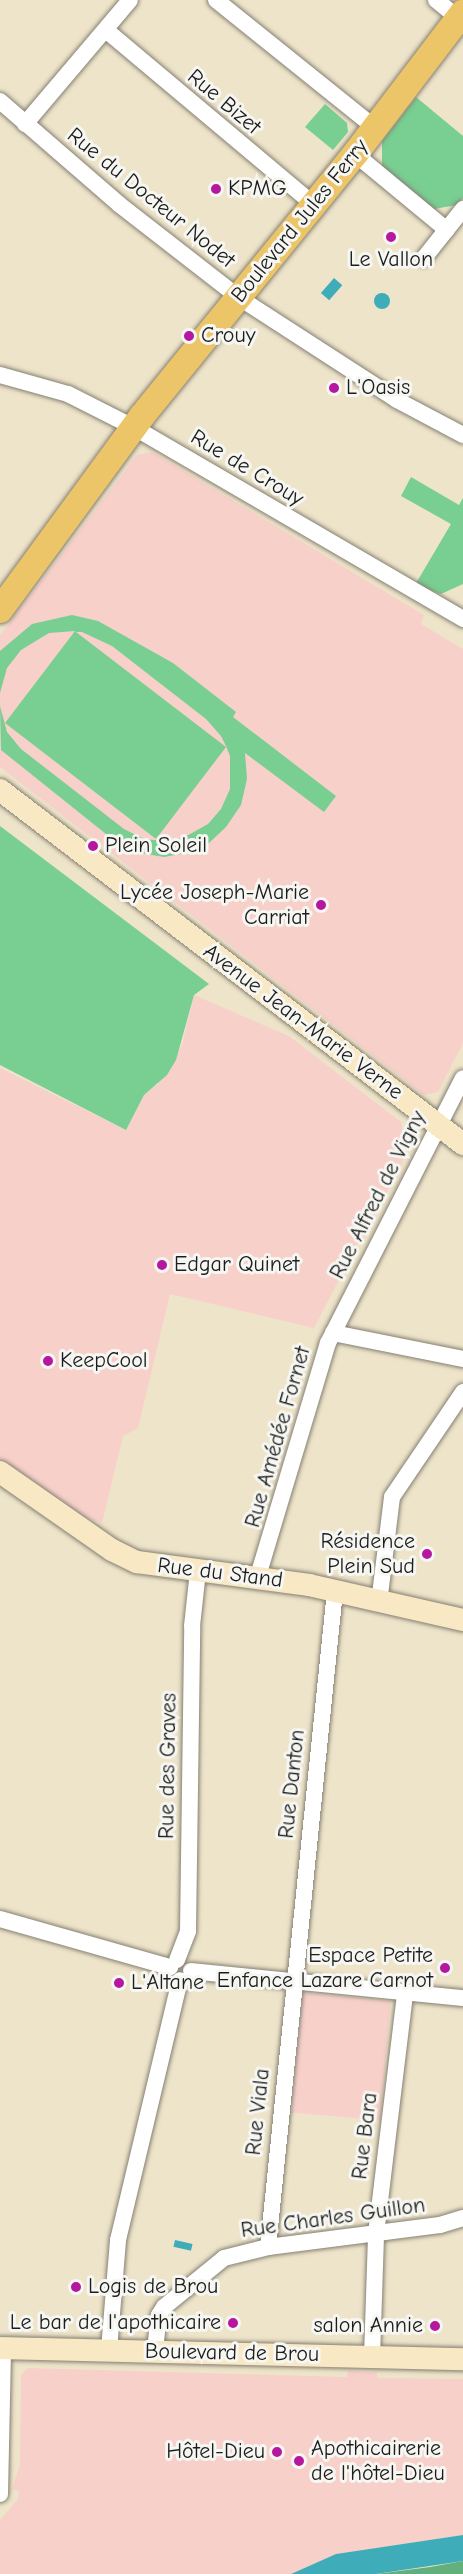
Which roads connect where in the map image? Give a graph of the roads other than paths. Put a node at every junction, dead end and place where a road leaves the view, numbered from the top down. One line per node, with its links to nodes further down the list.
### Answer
1 (130, 0): 5 (street)
2 (216, 0): 8 (street)
3 (436, 0): 4 (street)
4 (461, 17): 8 (main road, Boulevard Jules Ferry)
5 (107, 32): 7 (street); 10 (street, Rue Bizet)
6 (0, 101): 7 (street, Rue du Docteur Nodet)
7 (25, 124): 14 (street, Rue du Docteur Nodet)
8 (375, 128): 9 (main road, Boulevard Jules Ferry)
9 (355, 154): 10 (main road, Boulevard Jules Ferry); 12 (street)
10 (314, 205): 14 (main road, Boulevard Jules Ferry)
11 (463, 209): 12 (street)
12 (447, 230): 13 (street)
13 (424, 258)
14 (238, 297): 16 (main road, Boulevard Jules Ferry); 17 (street, Rue du Docteur Nodet)
15 (0, 375): 16 (street, Rue de Crouy)
16 (135, 428): 18 (main road, Boulevard Jules Ferry); 19 (street, Rue de Crouy)
17 (463, 435)
18 (0, 610)
19 (463, 619)
20 (0, 790): 22 (street, Avenue Jean-Marie Verne)
21 (463, 1078): 22 (street, Rue Alfred de Vigny)
22 (438, 1125): 23 (street, Avenue Jean-Marie Verne); 24 (street, Rue Alfred de Vigny)
23 (463, 1144)
24 (333, 1333): 25 (street, Rue Amédée Fornet); 29 (street, Rue Amédée Fornet)
25 (463, 1359)
26 (463, 1392): 31 (street)
27 (0, 1472): 28 (street, Rue du Stand)
28 (198, 1571): 29 (street, Rue du Stand); 34 (street, Rue des Graves)
29 (258, 1576): 30 (street, Rue du Stand)
30 (335, 1591): 31 (street, Rue du Stand); 35 (street, Rue Danton)
31 (379, 1603): 32 (street, Rue du Stand)
32 (463, 1620)
33 (0, 1919): 34 (street)
34 (179, 1970): 35 (street); 42 (street, Rue des Graves)
35 (294, 1982): 36 (street); 40 (street, Rue Viala)
36 (405, 1993): 37 (street); 39 (street, Rue Bara)
37 (463, 1998)
38 (463, 2218): 39 (street, Rue Charles Guillon)
39 (376, 2234): 40 (street, Rue Charles Guillon); 44 (street, Rue Bara)
40 (268, 2247): 43 (street, Rue Charles Guillon)
41 (2, 2348): 42 (street, Boulevard de Brou); 46 (street)
42 (109, 2350): 43 (street, Boulevard de Brou)
43 (154, 2351): 44 (street, Boulevard de Brou)
44 (372, 2356): 45 (street, Boulevard de Brou)
45 (463, 2359)
46 (0, 2494)

